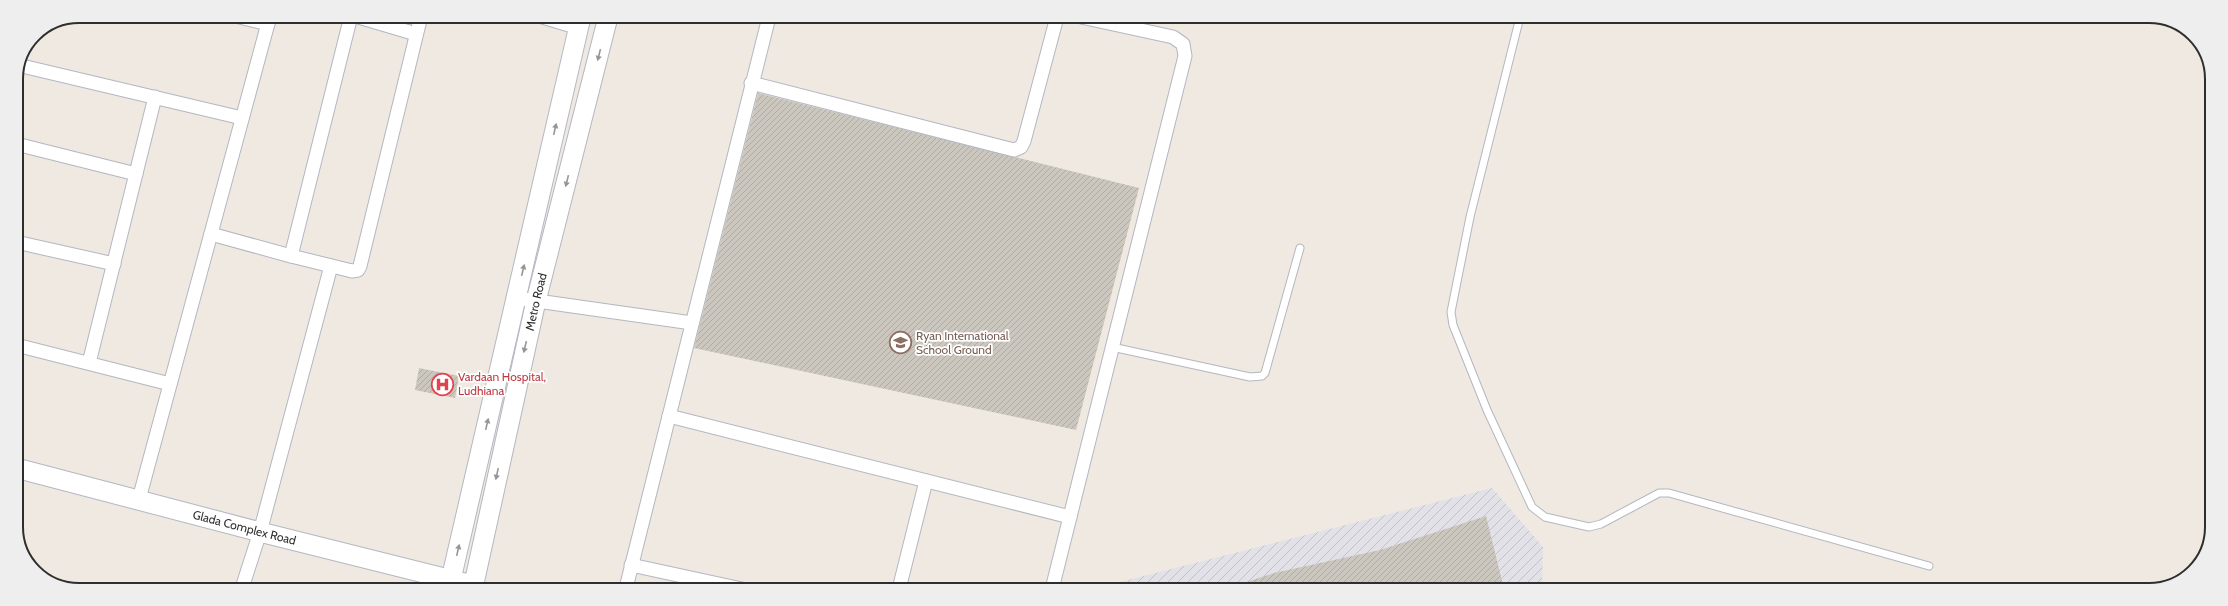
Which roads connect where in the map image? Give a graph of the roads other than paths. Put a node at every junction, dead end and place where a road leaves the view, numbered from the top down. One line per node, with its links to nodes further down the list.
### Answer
1 (268, 23): 15 (street)
2 (349, 23): 21 (street)
3 (379, 23): 11 (street)
4 (418, 23): 11 (street)
5 (580, 23): 24 (street, Metro Road, one-way to 5)
6 (606, 23): 25 (street, Metro Road, one-way to 25)
7 (767, 23): 13 (street)
8 (1055, 23): 13 (street)
9 (1109, 23): 28 (street)
10 (1518, 23): 38 (lane)
11 (416, 34): 23 (street)
12 (24, 67): 14 (street)
13 (751, 83): 26 (street)
14 (155, 97): 15 (street); 17 (street)
15 (242, 118): 18 (street)
16 (23, 146): 17 (street)
17 (136, 174): 22 (street)
18 (210, 234): 21 (street); 30 (street)
19 (23, 244): 22 (street)
20 (1300, 248): 28 (lane)
21 (291, 256): 23 (street)
22 (114, 264): 29 (street)
23 (332, 266): 36 (street)
24 (516, 298): 25 (street); 41 (street, Metro Road, one-way to 24)
25 (536, 301): 26 (street); 42 (street, Metro Road, one-way to 42)
26 (692, 323): 31 (street)
27 (23, 347): 29 (street)
28 (1112, 347): 35 (street)
29 (89, 364): 30 (street)
30 (170, 384): 34 (street)
31 (669, 416): 33 (street); 37 (street)
32 (23, 470): 34 (street, Glada Complex Road)
33 (926, 481): 35 (street); 45 (street)
34 (139, 499): 36 (street, Glada Complex Road)
35 (1070, 517): 46 (street)
36 (260, 532): 39 (street); 40 (street, Glada Complex Road)
37 (631, 565): 43 (street); 44 (street)
38 (1929, 566)
39 (244, 583)
40 (446, 583)
41 (450, 583)
42 (475, 583)
43 (627, 583)
44 (714, 583)
45 (900, 583)
46 (1054, 583)

